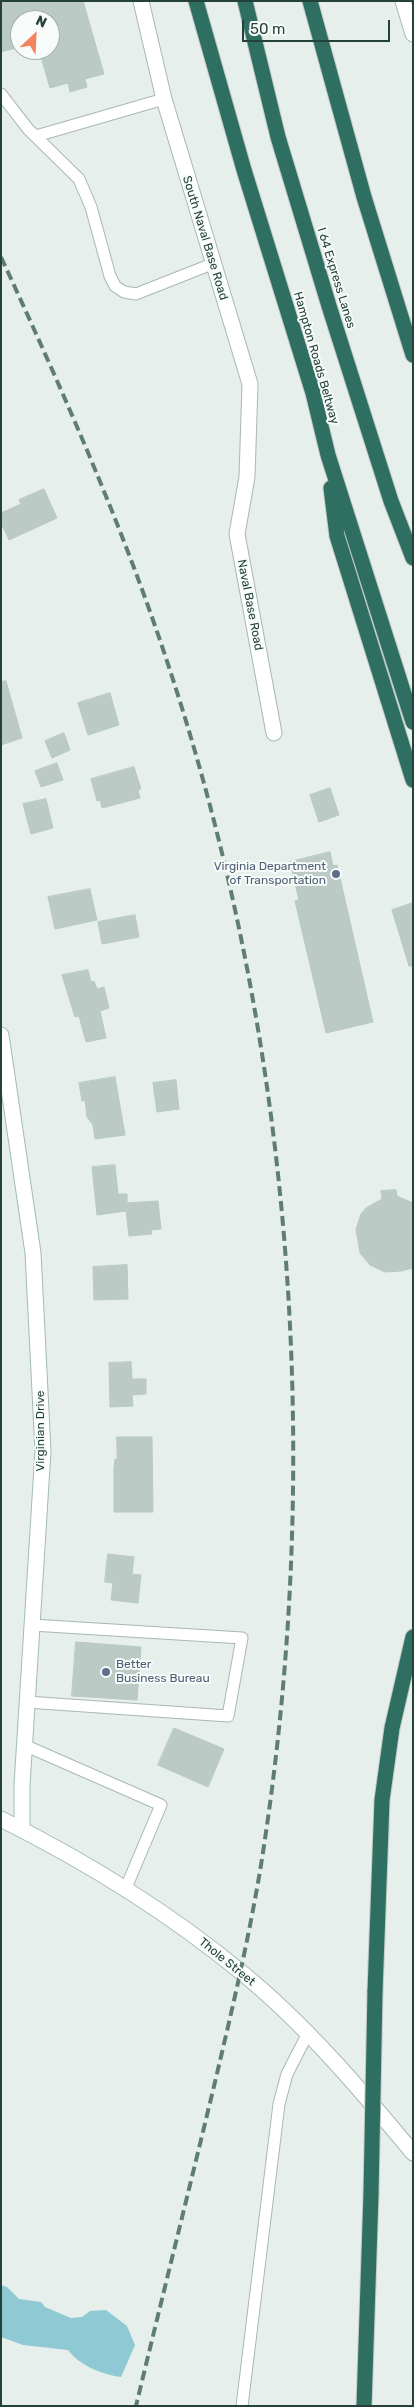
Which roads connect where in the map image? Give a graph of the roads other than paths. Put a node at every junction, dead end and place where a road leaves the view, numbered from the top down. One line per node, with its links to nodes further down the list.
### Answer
1 (141, 1): 8 (street, South Naval Base Road)
2 (196, 1): 12 (highway, Hampton Roads Beltway)
3 (245, 1): 14 (highway, I 64 Express Lanes)
4 (310, 1): 11 (highway)
5 (403, 1): 6 (street)
6 (413, 34)
7 (1, 94): 9 (lane)
8 (164, 99): 9 (lane); 10 (street, South Naval Base Road)
9 (36, 136): 10 (lane)
10 (212, 264): 13 (street, South Naval Base Road)
11 (413, 355)
12 (328, 454): 15 (highway, Hampton Roads Beltway); 17 (highway)
13 (247, 477): 16 (street, Naval Base Road)
14 (413, 558)
15 (413, 722)
16 (274, 733)
17 (413, 780)
18 (1, 1035): 19 (street, Virginian Drive)
19 (32, 1625): 21 (street, Virginian Drive); 21 (lane)
20 (413, 1637): 29 (highway, bridge)
21 (27, 1702): 22 (street, Virginian Drive)
22 (24, 1745): 24 (street, Virginian Drive); 25 (lane)
23 (1, 1819): 24 (street, Thole Street)
24 (22, 1829): 25 (street, Thole Street)
25 (125, 1890): 26 (street, Thole Street)
26 (307, 2035): 27 (street, Thole Street); 28 (lane)
27 (413, 2153)
28 (242, 2406)
29 (364, 2406)

